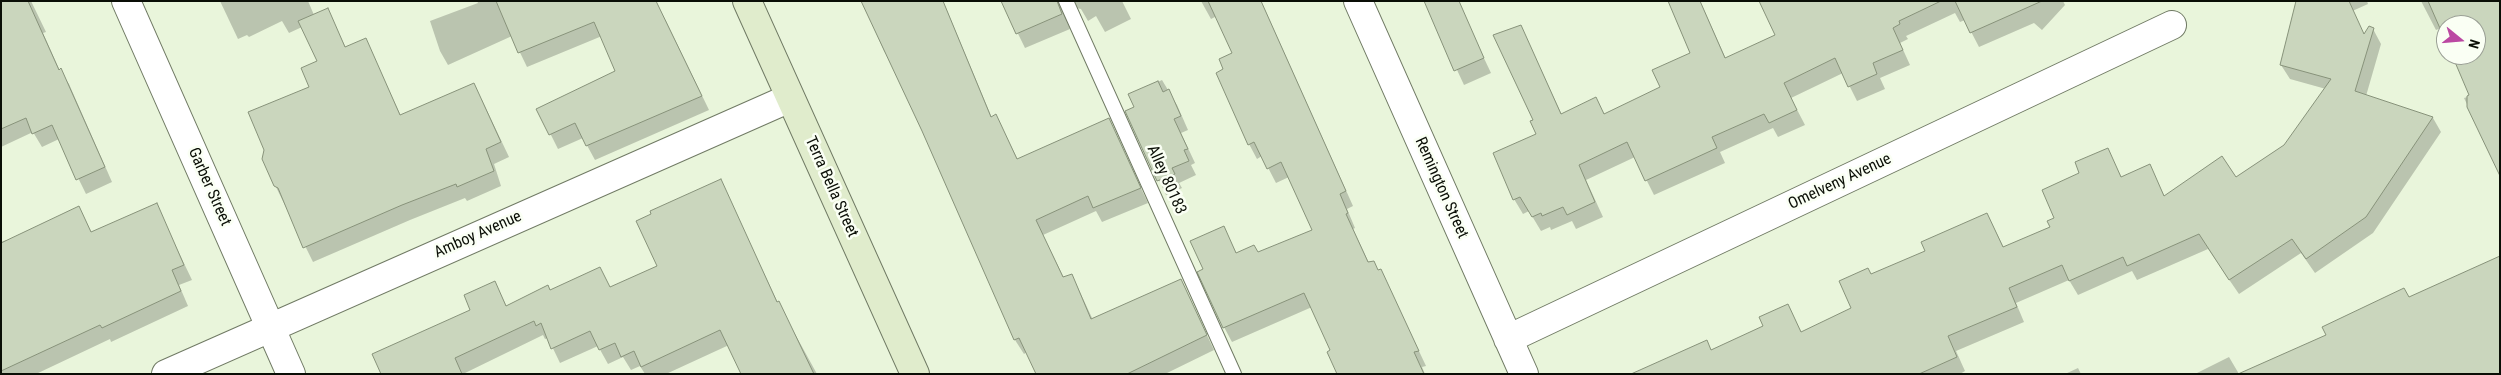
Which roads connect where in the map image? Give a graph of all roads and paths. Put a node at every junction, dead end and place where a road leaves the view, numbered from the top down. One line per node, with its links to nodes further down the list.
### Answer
1 (126, 1): 7 (street, Garber Street)
2 (747, 1): 6 (main road, Terra Bella Street)
3 (1066, 1): 12 (lane, Alley 80183)
4 (1358, 1): 8 (street, Remington Street)
5 (2172, 25): 8 (street, Omelveny Avenue)
6 (790, 98): 7 (street, Amboy Avenue); 11 (main road, Terra Bella Street)
7 (271, 327): 9 (street, Amboy Avenue); 10 (street, Garber Street)
8 (1508, 339): 13 (street, Remington Street)
9 (166, 374)
10 (291, 374)
11 (915, 374)
12 (1234, 374)
13 (1524, 374)

